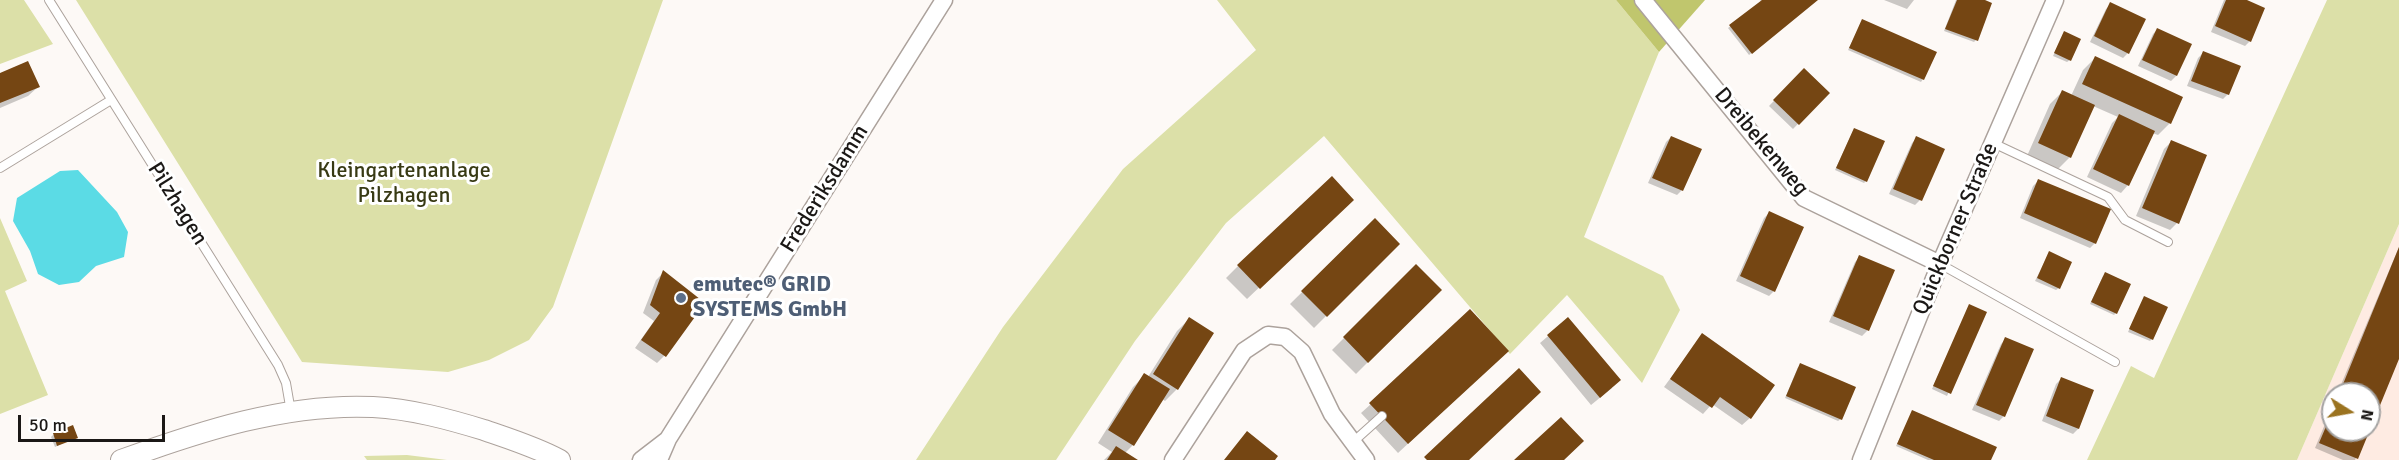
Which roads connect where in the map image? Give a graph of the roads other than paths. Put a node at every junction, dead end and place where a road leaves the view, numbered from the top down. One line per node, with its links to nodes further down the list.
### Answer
1 (49, 0): 5 (lane, Pilzhagen)
2 (944, 0): 13 (street, Frederiksdamm)
3 (1643, 0): 9 (street, Dreibekenweg)
4 (2055, 0): 6 (street, Quickborner Straße)
5 (111, 100): 7 (lane); 11 (lane, Pilzhagen)
6 (1993, 143): 8 (lane); 9 (street, Quickborner Straße)
7 (0, 168)
8 (2168, 242)
9 (1940, 264): 10 (lane); 21 (street, Quickborner Straße)
10 (2115, 363)
11 (291, 413): 15 (street); 16 (street)
12 (1382, 416): 14 (lane)
13 (668, 439): 17 (street, Frederiksdamm); 18 (street, Frederiksdamm)
14 (1352, 443): 19 (street); 20 (street)
15 (121, 460)
16 (560, 460)
17 (641, 460)
18 (659, 460)
19 (1173, 460)
20 (1366, 460)
21 (1861, 460)

